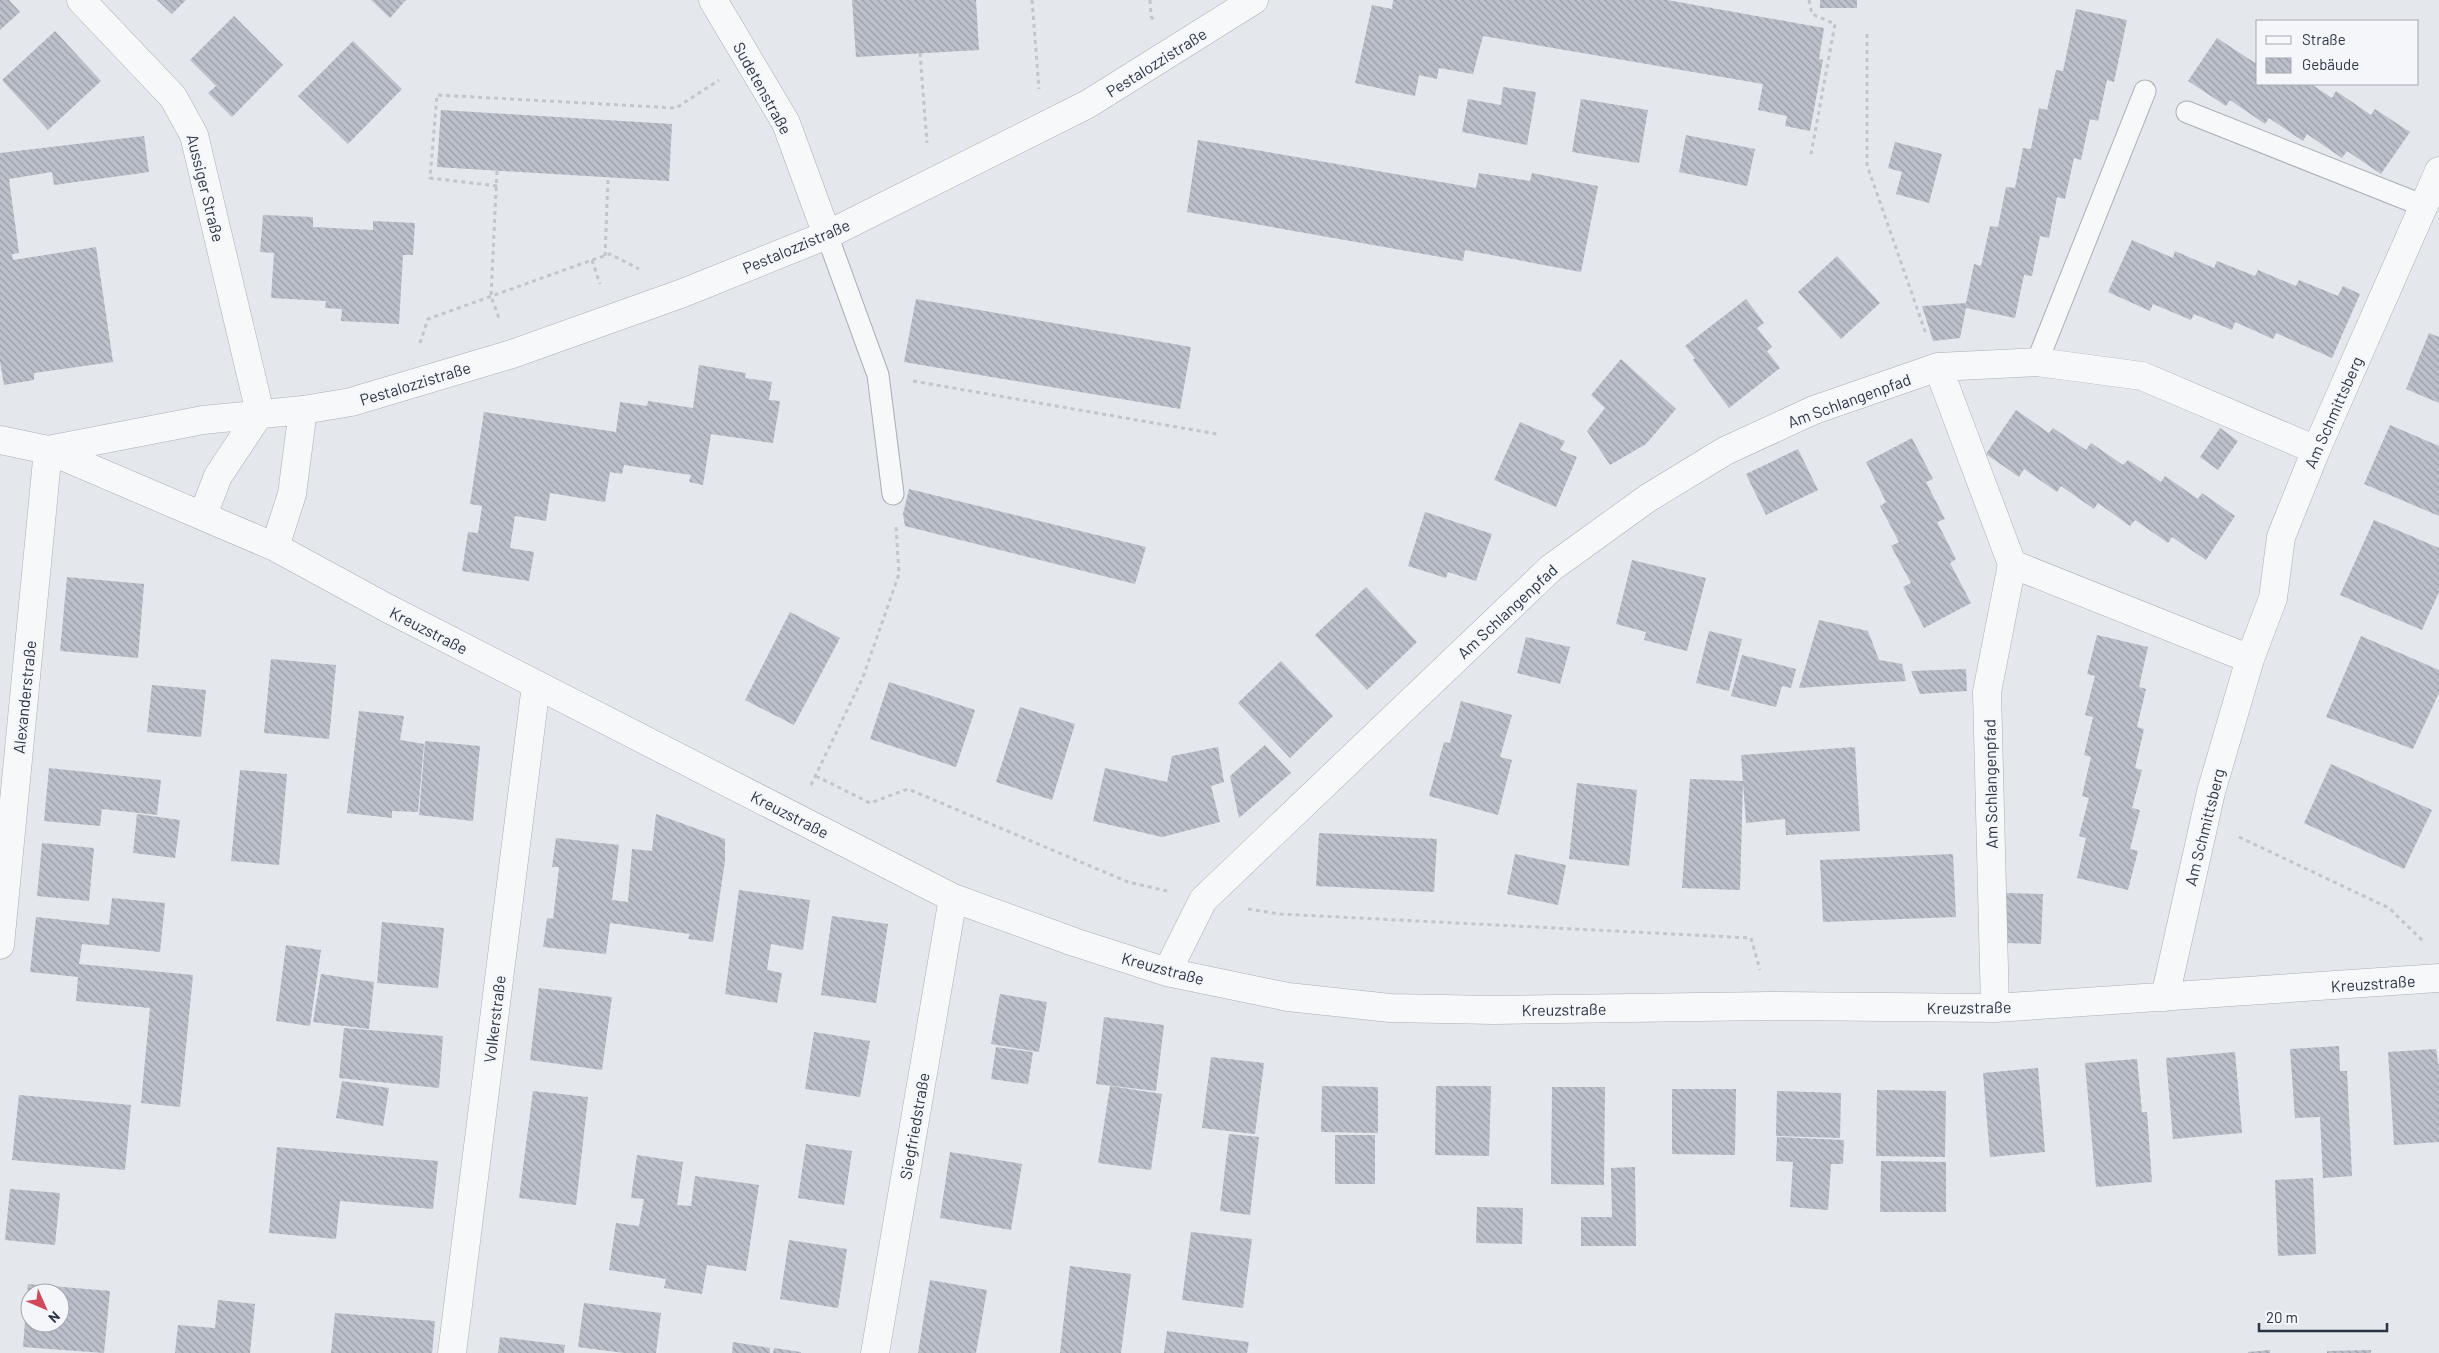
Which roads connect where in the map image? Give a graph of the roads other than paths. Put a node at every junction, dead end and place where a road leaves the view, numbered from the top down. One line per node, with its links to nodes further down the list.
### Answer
1 (81, 0): 12 (street, Aussiger Straße)
2 (713, 0): 8 (street, Sudetenstraße)
3 (1254, 0): 8 (street, Pestalozzistraße)
4 (2145, 91): 9 (lane)
5 (2187, 112): 7 (lane)
6 (2439, 171): 7 (street, Am Schmittsberg)
7 (2424, 206): 15 (street, Am Schmittsberg)
8 (827, 235): 11 (street, Pestalozzistraße); 16 (lane)
9 (2037, 362): 10 (street, Am Schlangenpfad); 15 (street, Am Schlangenpfad)
10 (1938, 367): 19 (street); 24 (street, Am Schlangenpfad)
11 (303, 410): 12 (street, Pestalozzistraße); 18 (street)
12 (260, 414): 14 (street, Pestalozzistraße); 17 (street)
13 (0, 440): 14 (street, Kreuzstraße)
14 (48, 450): 17 (street, Kreuzstraße); 23 (street, Alexanderstraße)
15 (2316, 450): 20 (street, Am Schmittsberg)
16 (893, 494)
17 (203, 515): 18 (street, Kreuzstraße)
18 (275, 547): 21 (street, Kreuzstraße)
19 (2012, 564): 20 (street); 27 (street, Am Schlangenpfad)
20 (2250, 659): 26 (street, Am Schmittsberg)
21 (536, 685): 22 (street, Kreuzstraße); 28 (street, Volkerstraße)
22 (953, 898): 24 (street, Kreuzstraße); 29 (street, Siegfriedstraße)
23 (0, 945)
24 (1167, 972): 27 (street, Kreuzstraße)
25 (2439, 978): 26 (street, Kreuzstraße)
26 (2165, 997): 27 (street, Kreuzstraße)
27 (1995, 1008)
28 (452, 1353)
29 (875, 1353)

